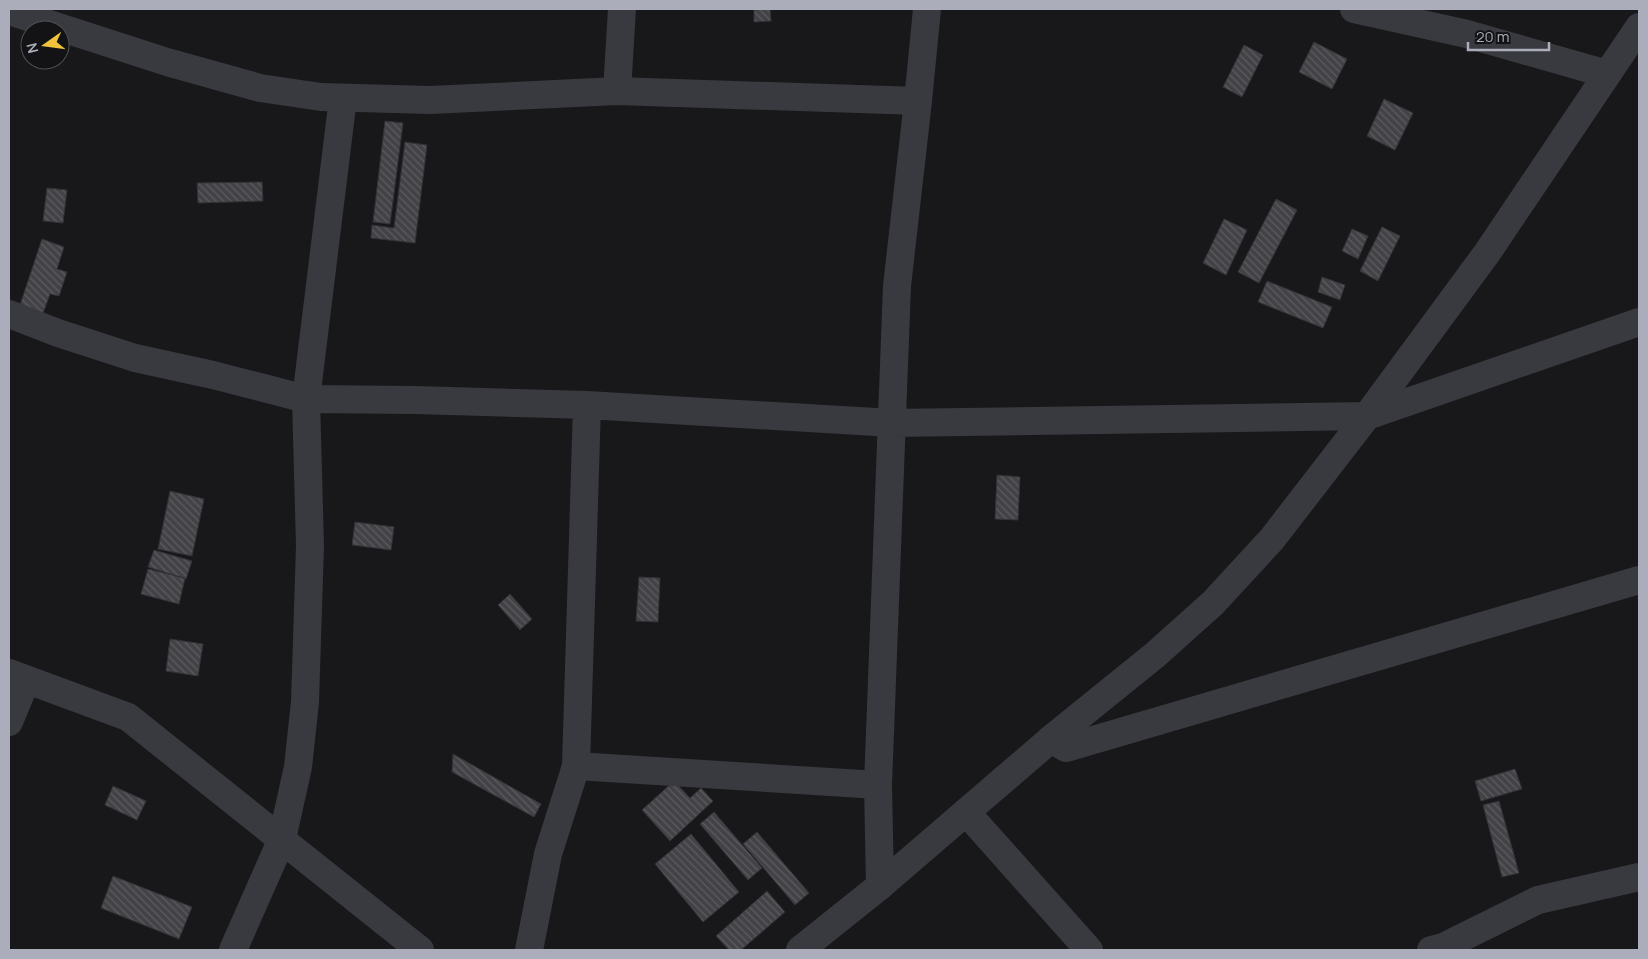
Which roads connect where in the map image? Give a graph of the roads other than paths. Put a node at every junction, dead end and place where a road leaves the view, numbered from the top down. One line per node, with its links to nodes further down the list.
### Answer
1 (622, 9): 7 (street)
2 (927, 9): 9 (street)
3 (1354, 9): 6 (street)
4 (9, 11): 8 (street)
5 (1639, 27): 6 (street)
6 (1607, 74): 14 (street)
7 (617, 91): 8 (street); 9 (street)
8 (343, 98): 12 (street)
9 (918, 101): 15 (street)
10 (9, 314): 12 (street)
11 (1639, 322): 14 (street)
12 (306, 399): 13 (street); 23 (street)
13 (587, 405): 15 (street); 20 (street)
14 (1368, 416): 15 (street); 19 (street)
15 (892, 423): 21 (street)
16 (1639, 580): 19 (street)
17 (17, 677): 18 (street); 23 (street)
18 (9, 722)
19 (1051, 739): 22 (street)
20 (576, 766): 21 (street); 29 (street)
21 (878, 785): 25 (street)
22 (966, 812): 25 (street); 31 (street)
23 (282, 839): 27 (street); 28 (street)
24 (1639, 877): 26 (street)
25 (880, 886): 30 (street)
26 (1439, 949)
27 (233, 950)
28 (420, 950)
29 (529, 950)
30 (800, 950)
31 (1089, 950)

